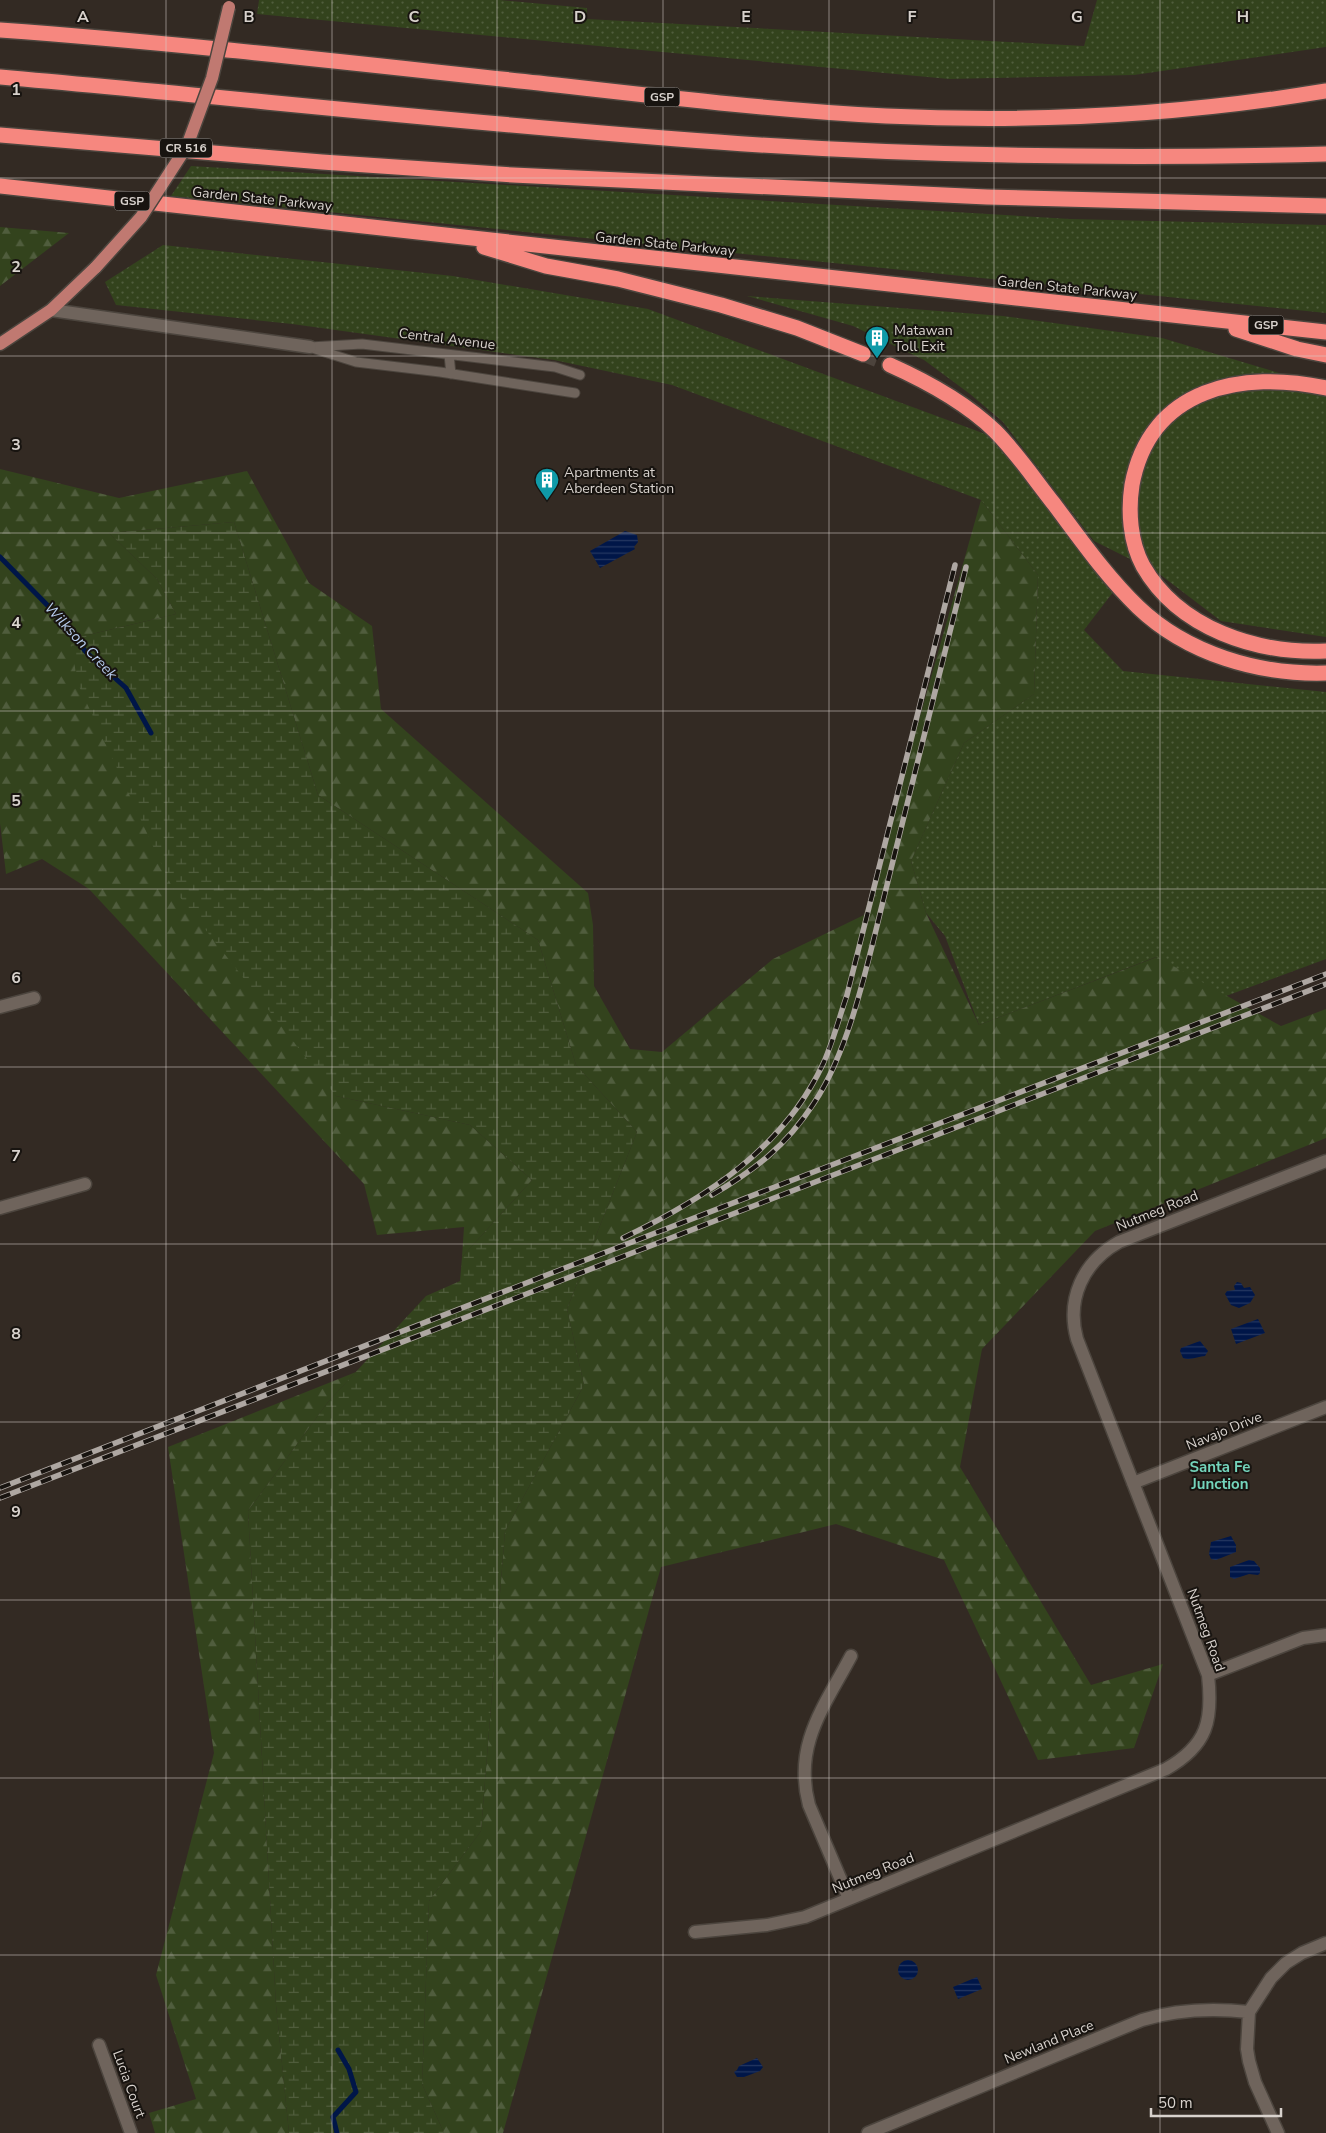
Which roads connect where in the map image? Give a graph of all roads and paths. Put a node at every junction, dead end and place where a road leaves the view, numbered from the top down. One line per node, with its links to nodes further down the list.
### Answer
1 (229, 3): 10 (main road, CR 516, bridge)
2 (0, 30): 4 (highway, GSP)
3 (0, 77): 6 (highway)
4 (1326, 91)
5 (0, 135): 8 (highway)
6 (1326, 154)
7 (0, 186): 9 (highway, Garden State Parkway / GSP)
8 (1326, 206)
9 (450, 236): 11 (highway, Garden State Parkway / GSP); 15 (highway)
10 (51, 310): 13 (main road, CR 516); 14 (street, Central Avenue)
11 (1206, 319): 12 (highway, Garden State Parkway / GSP); 16 (highway)
12 (1326, 332)
13 (0, 344)
14 (310, 347): 17 (lane, Central Avenue); 19 (lane, Central Avenue)
15 (863, 354)
16 (1326, 354)
17 (449, 355): 19 (lane); 20 (lane, Central Avenue)
18 (890, 365): 24 (highway)
19 (451, 374): 22 (lane, Central Avenue)
20 (580, 375)
21 (1326, 388): 23 (highway)
22 (575, 393)
23 (1326, 651)
24 (1326, 673)
25 (34, 998): 26 (street)
26 (0, 1007)
27 (1326, 1161): 31 (street, Nutmeg Road)
28 (85, 1184): 29 (street)
29 (0, 1208)
30 (1326, 1407): 31 (street, Navajo Drive)
31 (1133, 1483): 34 (street, Nutmeg Road)
32 (1326, 1634): 34 (street)
33 (851, 1656): 35 (street)
34 (1208, 1675): 35 (street, Nutmeg Road)
35 (849, 1899): 36 (street, Nutmeg Road)
36 (695, 1932)
37 (1326, 1943): 38 (street)
38 (1249, 2012): 41 (street, Newland Place); 42 (street)
39 (99, 2045): 40 (street, Lucia Court)
40 (131, 2133)
41 (868, 2133)
42 (1278, 2133)

